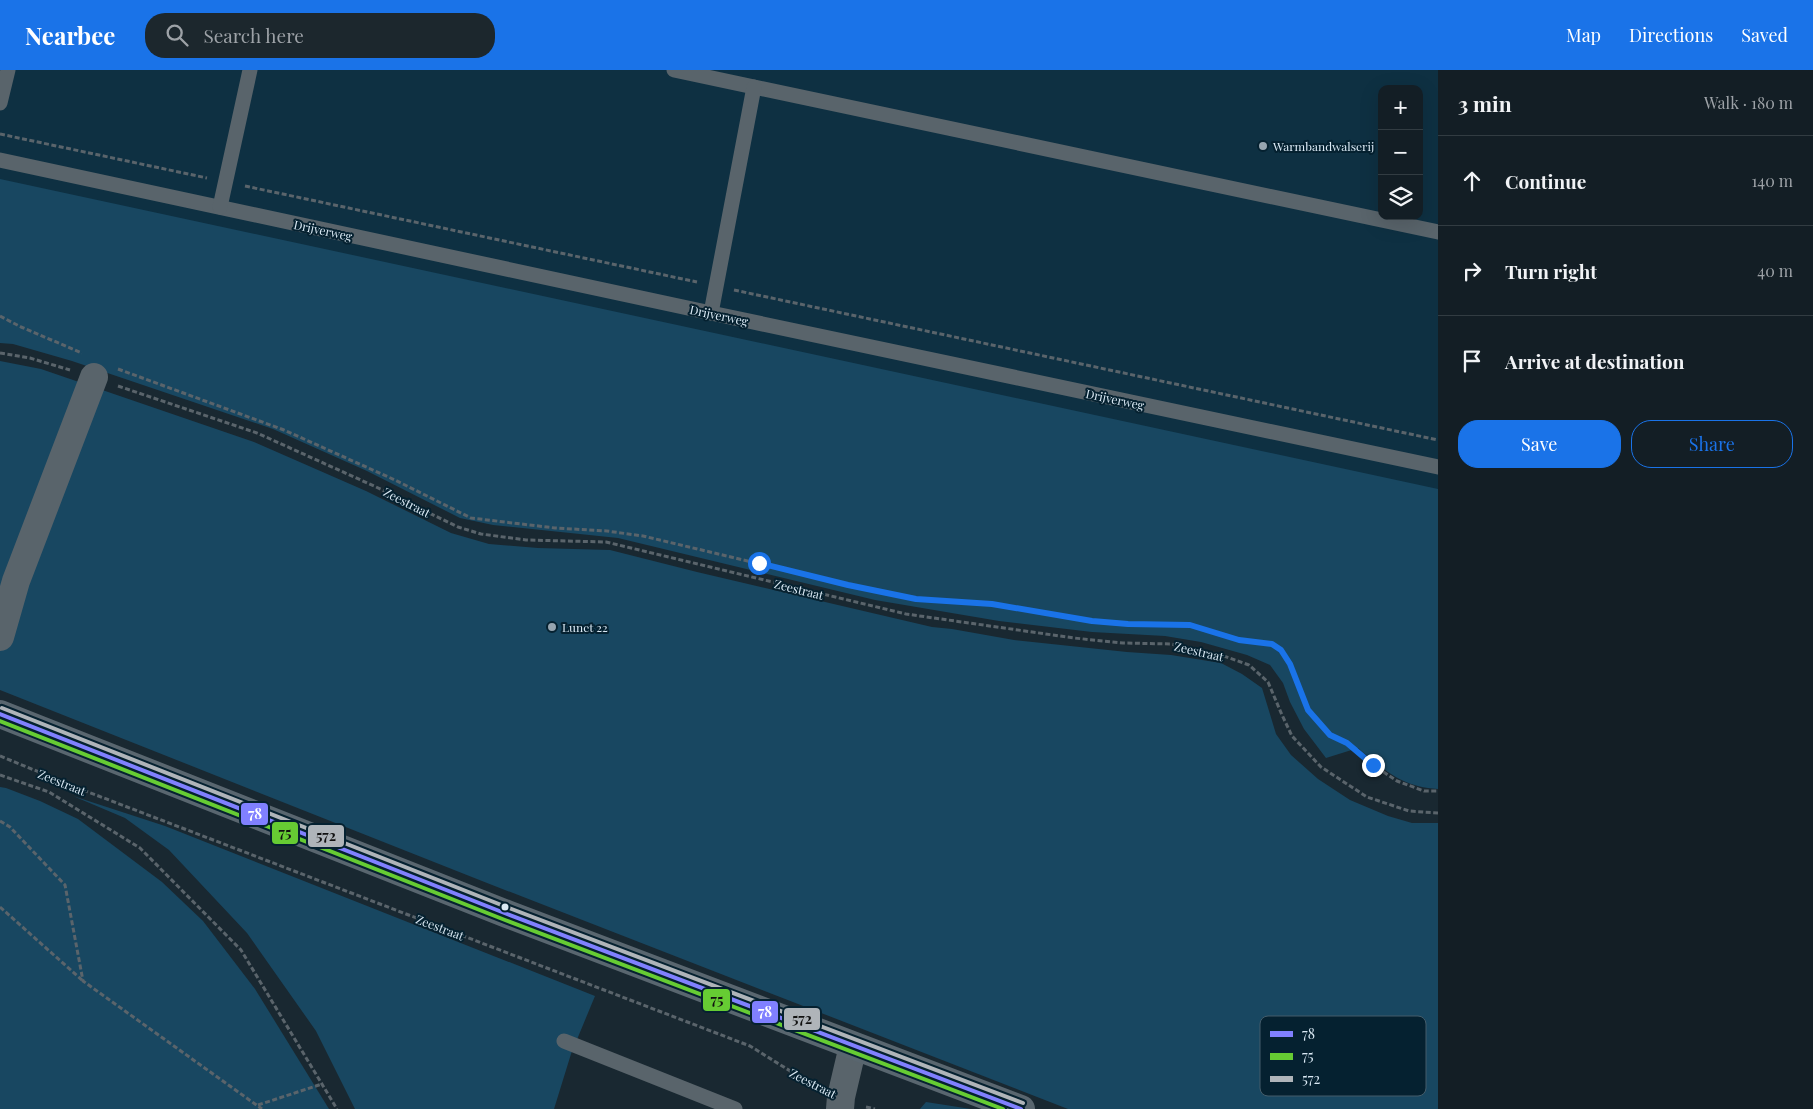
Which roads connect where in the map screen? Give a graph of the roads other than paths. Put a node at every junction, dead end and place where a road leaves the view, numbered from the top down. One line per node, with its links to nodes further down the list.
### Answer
1 (8, 70): 5 (lane)
2 (250, 70): 7 (lane)
3 (674, 70): 4 (lane)
4 (754, 87): 8 (lane); 9 (lane)
5 (0, 103)
6 (0, 160): 7 (lane, Drijverweg)
7 (220, 207): 9 (lane, Drijverweg)
8 (1438, 232)
9 (711, 313): 11 (lane, Drijverweg)
10 (98, 366): 12 (street)
11 (1438, 467)
12 (0, 637)
13 (0, 714): 15 (main road)
14 (564, 1041): 17 (lane)
15 (853, 1046): 16 (street); 18 (main road)
16 (841, 1103)
17 (735, 1109)
18 (1021, 1109)

